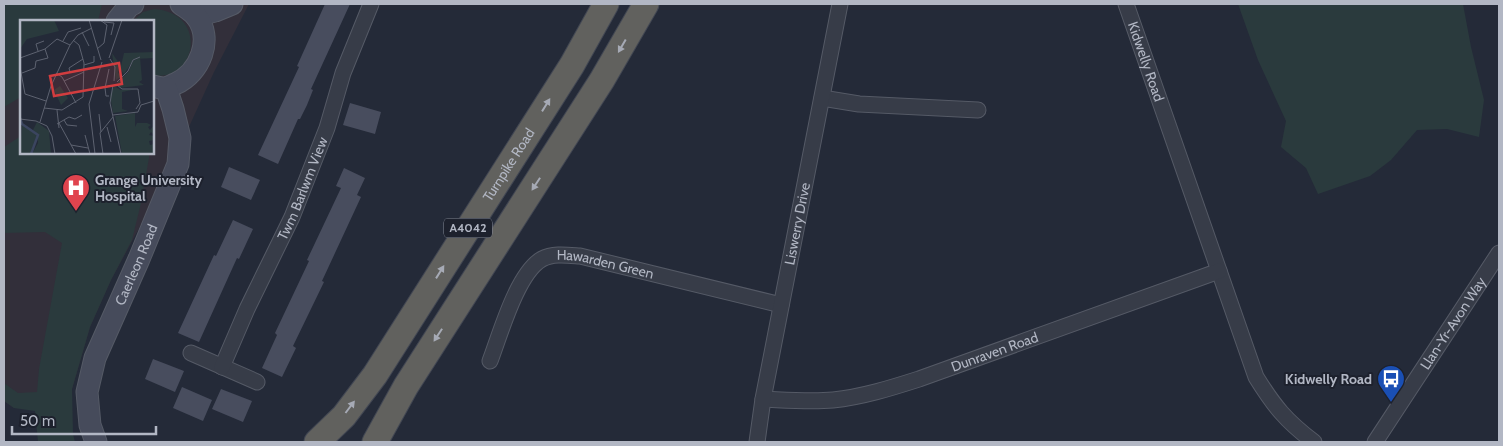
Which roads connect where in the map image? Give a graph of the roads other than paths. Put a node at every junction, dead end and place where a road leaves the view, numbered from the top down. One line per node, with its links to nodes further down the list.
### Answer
1 (133, 4): 9 (main road)
2 (232, 4): 8 (main road, Caerleon Road)
3 (371, 4): 18 (street, Twm Barlwm View)
4 (606, 4): 22 (highway, Turnpike Road / A4042, one-way to 4)
5 (646, 4): 23 (highway, A4042, one-way to 23)
6 (840, 4): 11 (street, Liswerry Drive)
7 (1126, 4): 14 (street, Kidwelly Road)
8 (188, 10): 10 (main road, Caerleon Road)
9 (118, 20)
10 (159, 87): 21 (main road, Caerleon Road)
11 (822, 98): 12 (street); 15 (street, Liswerry Drive)
12 (978, 110)
13 (1499, 253): 26 (street, Llan-Yr-Avon Way)
14 (1219, 271): 20 (street, Dunraven Road); 25 (street, Kidwelly Road)
15 (781, 305): 17 (street, Hawarden Green); 20 (street, Liswerry Drive)
16 (191, 353): 18 (street)
17 (490, 361)
18 (222, 367): 19 (street)
19 (257, 382)
20 (763, 399): 24 (street, Liswerry Drive)
21 (96, 442)
22 (317, 442)
23 (375, 442)
24 (757, 442)
25 (1314, 442)
26 (1375, 442)

